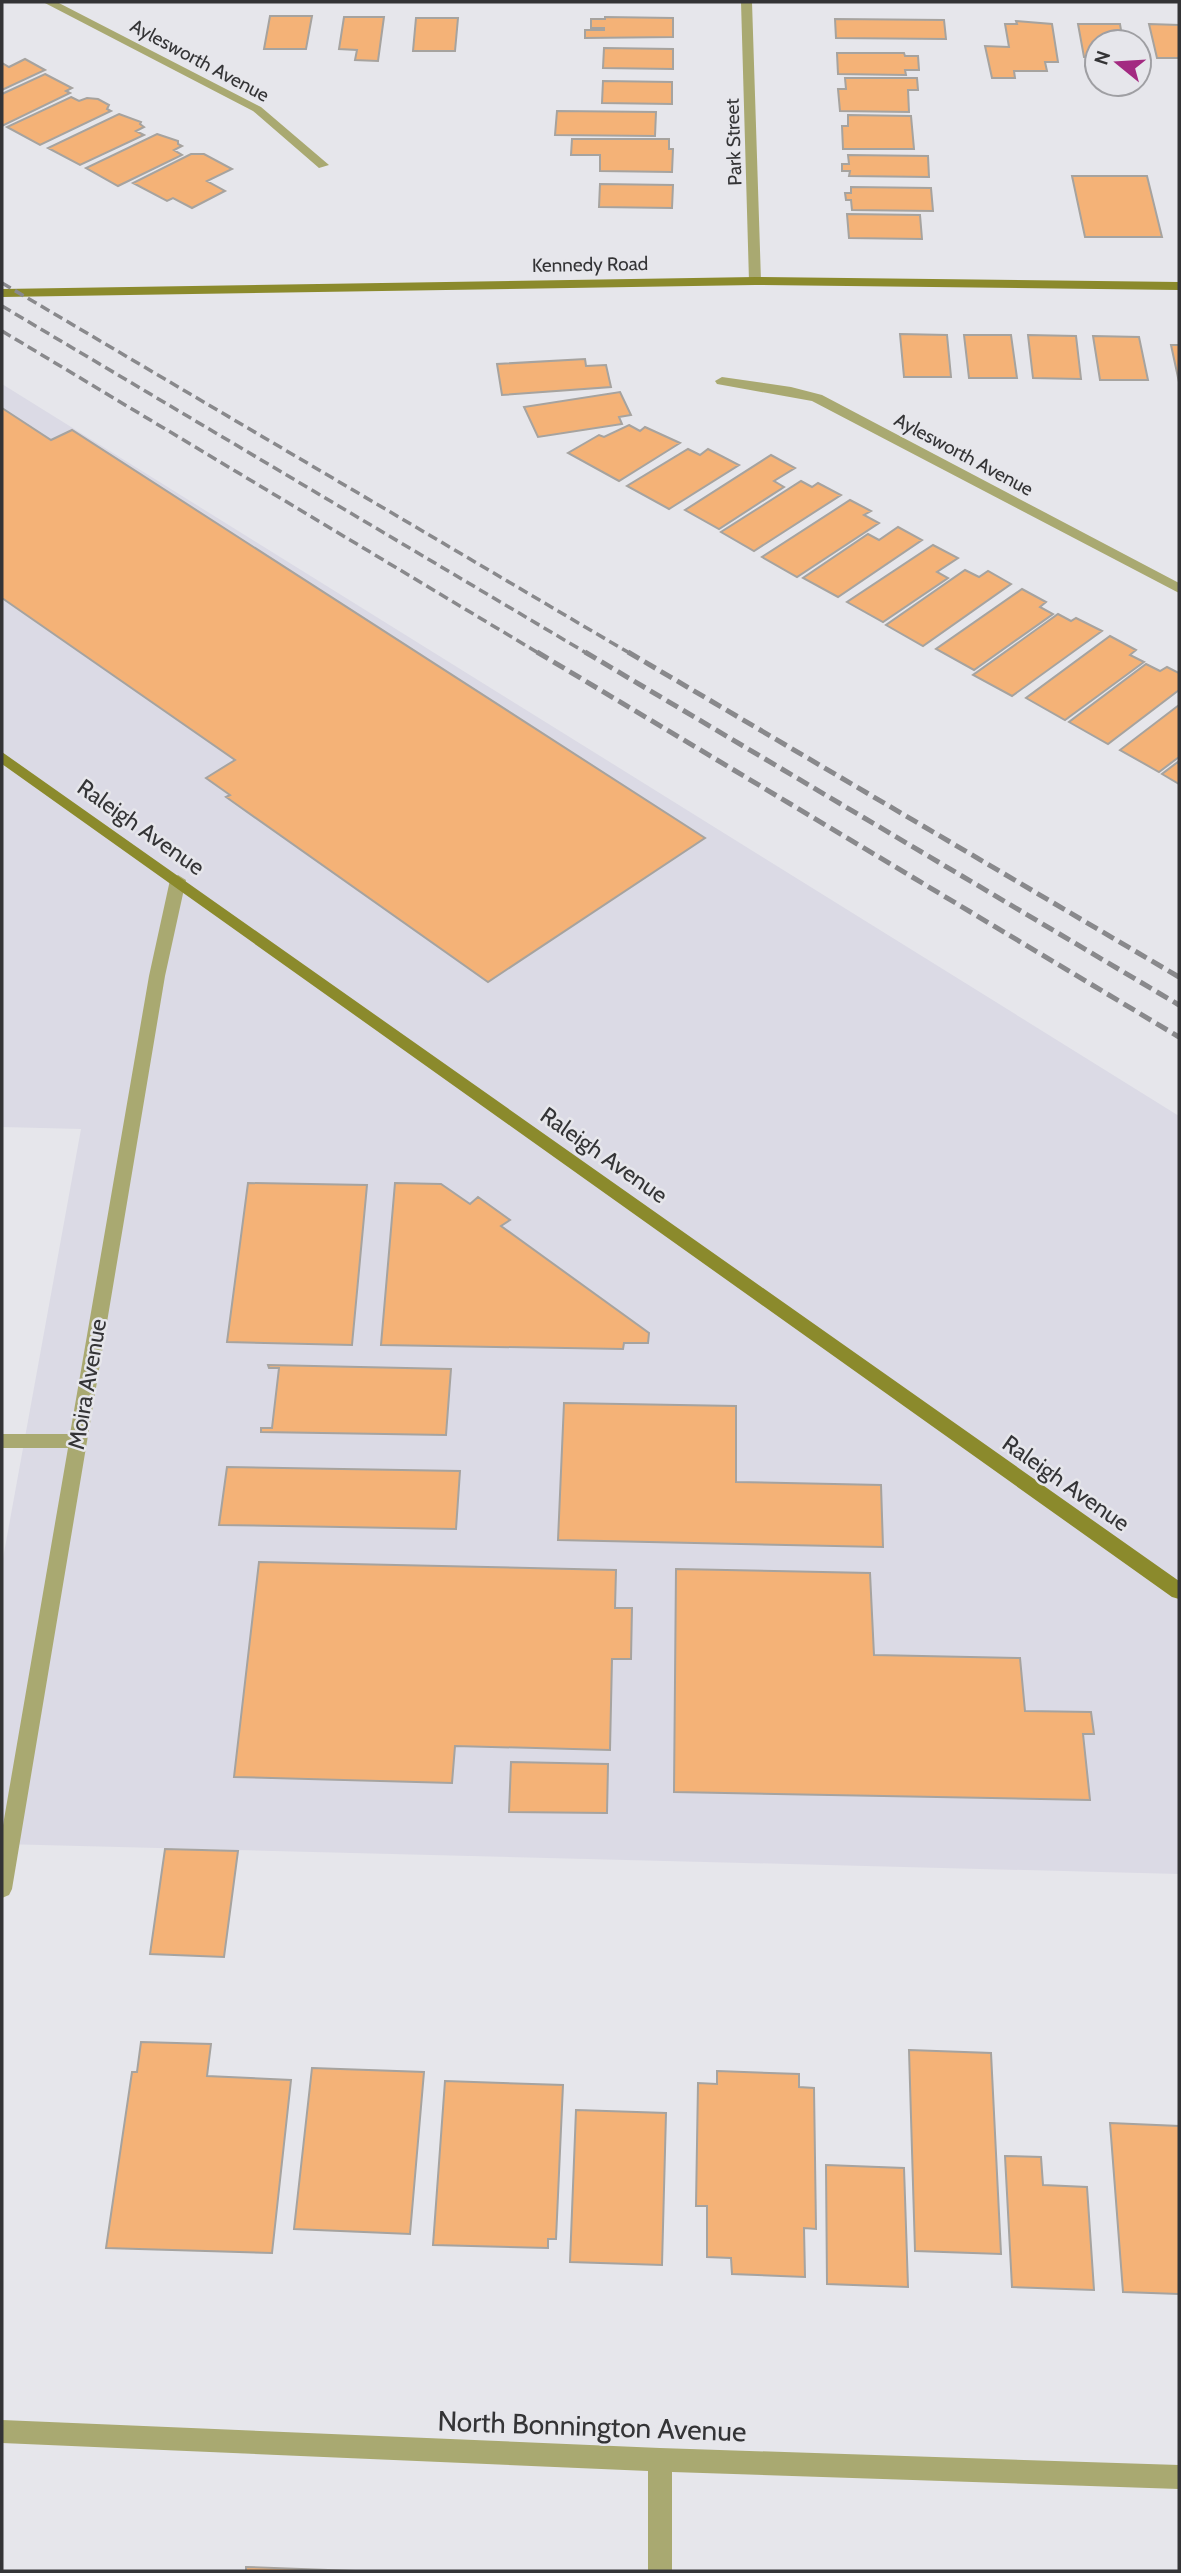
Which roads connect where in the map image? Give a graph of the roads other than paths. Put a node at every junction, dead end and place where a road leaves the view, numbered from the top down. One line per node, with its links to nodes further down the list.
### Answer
1 (49, 2): 3 (street, Aylesworth Avenue)
2 (746, 2): 4 (street, Park Street)
3 (323, 165)
4 (754, 281): 5 (street, Kennedy Road); 6 (street, Kennedy Road)
5 (1179, 286)
6 (2, 293)
7 (722, 381): 8 (street, Aylesworth Avenue)
8 (1179, 589)
9 (2, 757): 10 (street, Raleigh Avenue)
10 (178, 880): 12 (street, Moira Avenue); 13 (street, Raleigh Avenue)
11 (2, 1441): 12 (street)
12 (77, 1441): 14 (street, Moira Avenue)
13 (1179, 1591)
14 (2, 1889)
15 (2, 2431): 16 (street, North Bonnington Avenue)
16 (660, 2460): 17 (street, North Bonnington Avenue); 18 (street)
17 (1179, 2477)
18 (660, 2571)

